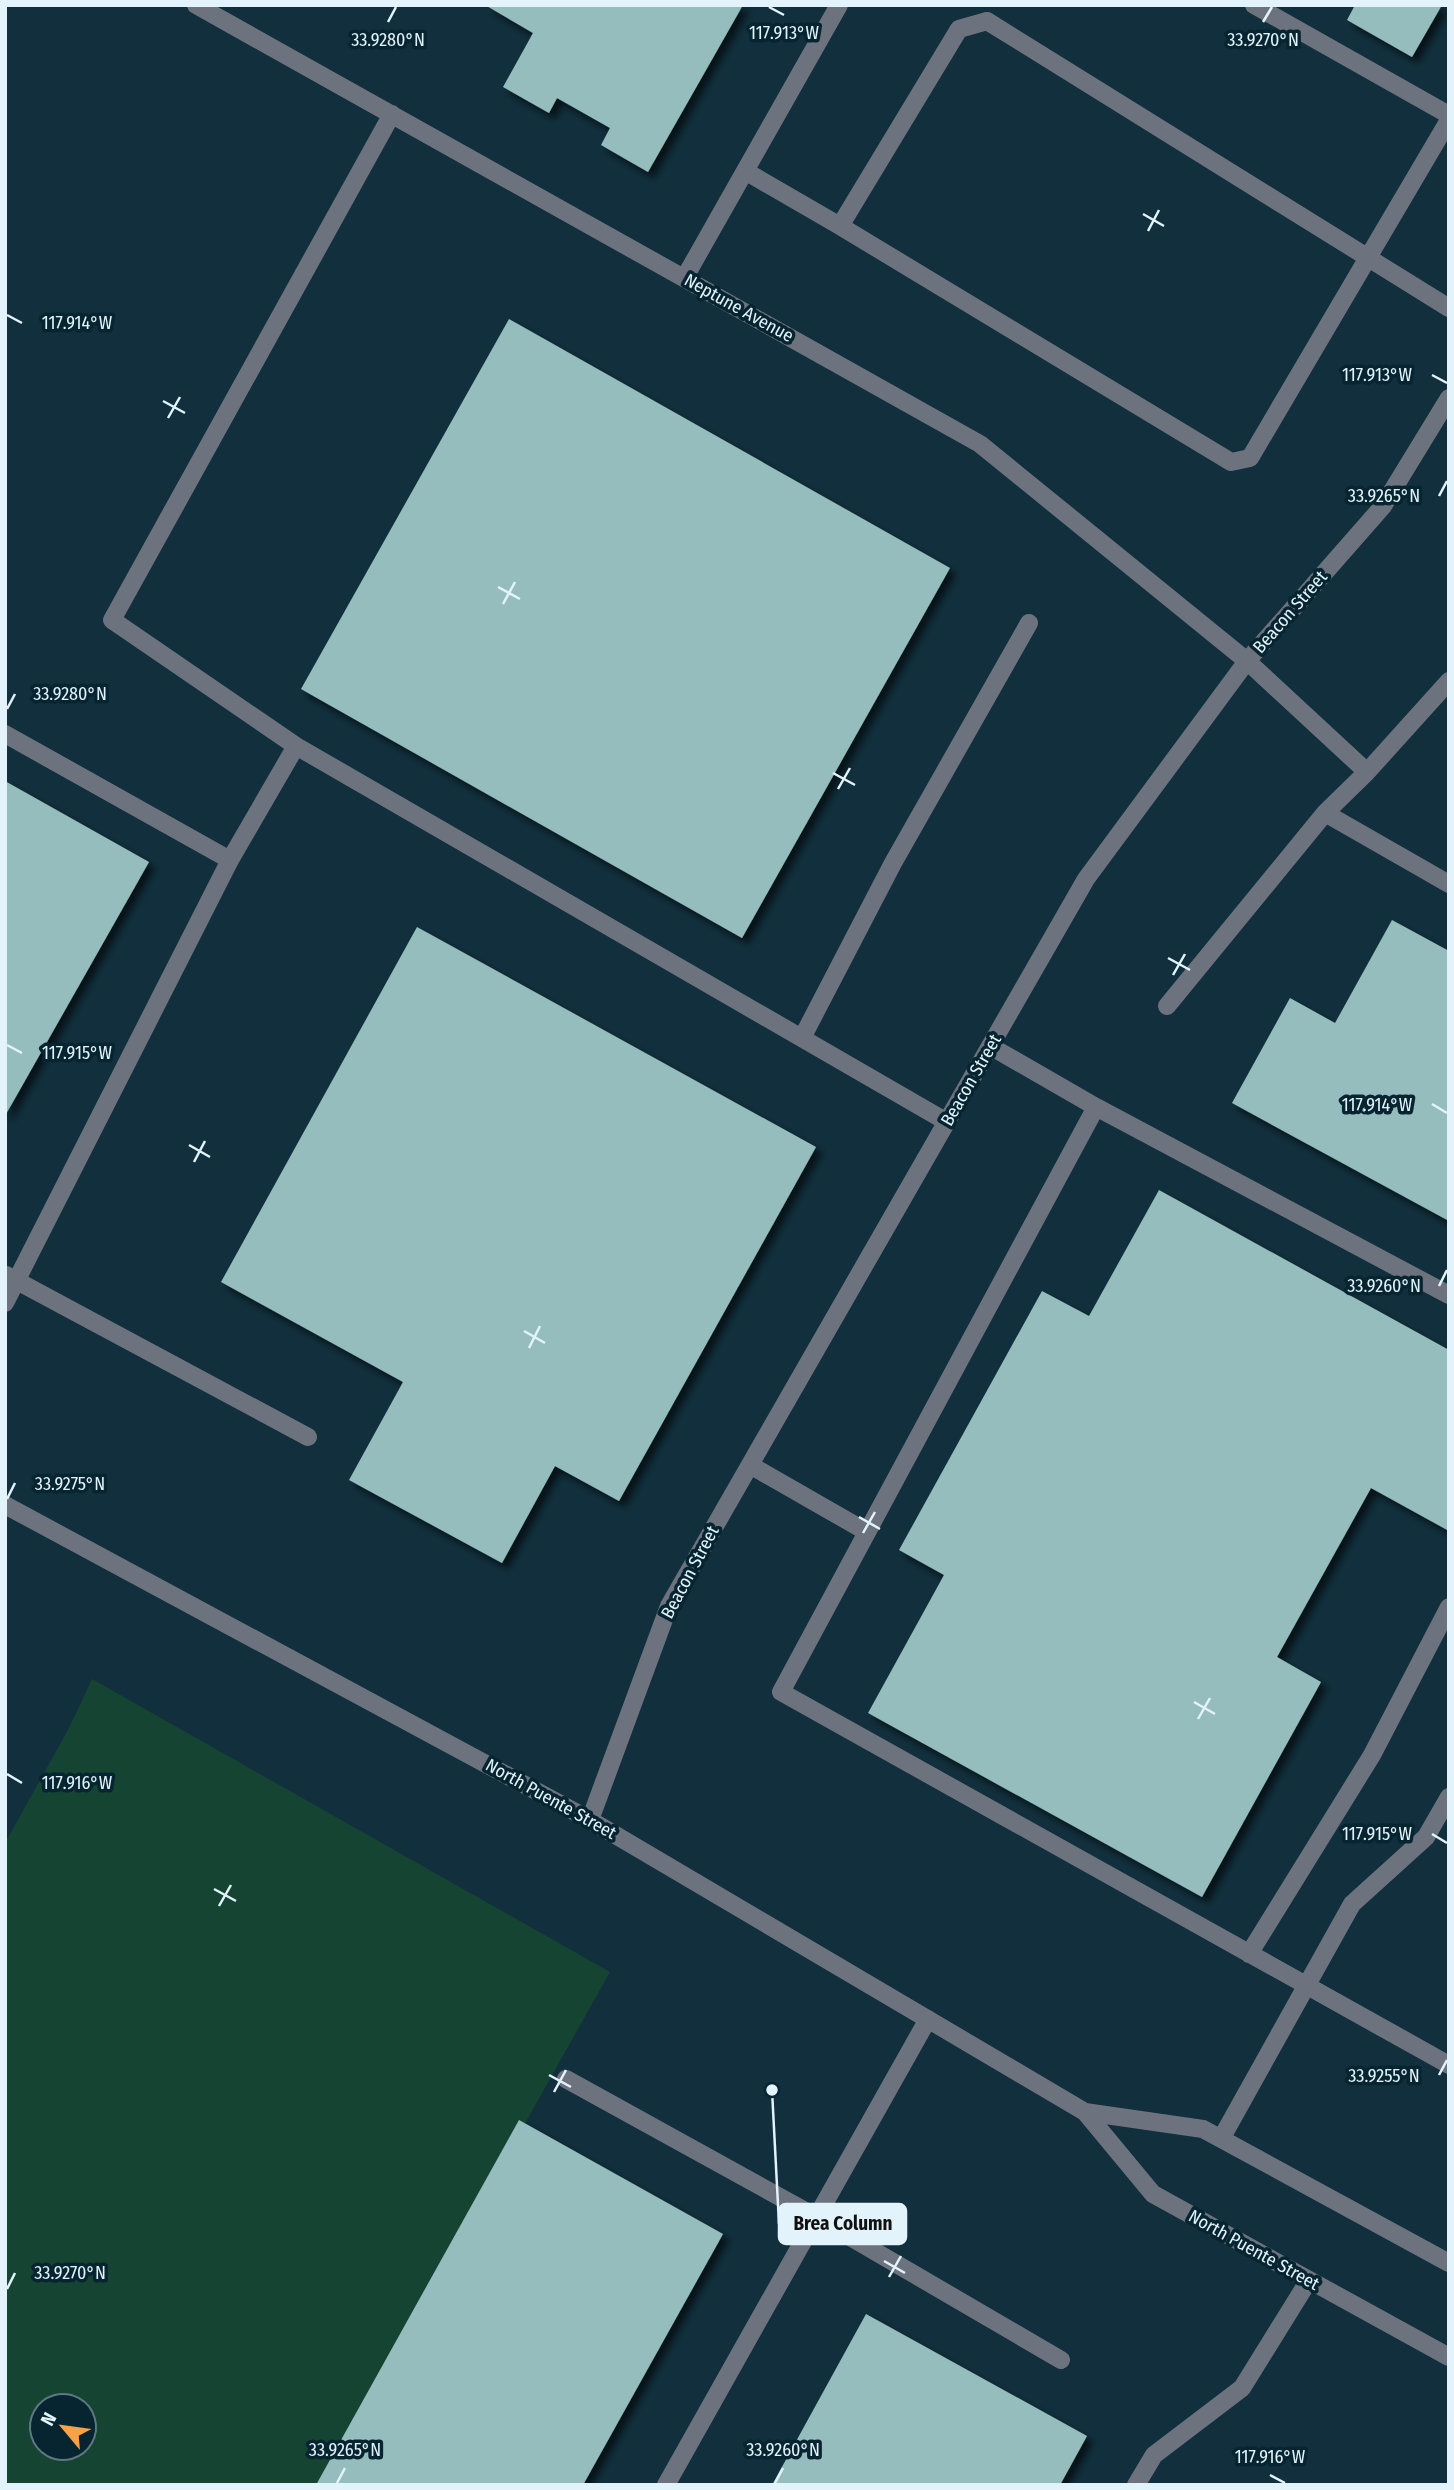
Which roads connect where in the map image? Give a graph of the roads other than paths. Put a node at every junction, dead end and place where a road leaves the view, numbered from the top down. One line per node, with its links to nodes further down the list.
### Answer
1 (196, 5): 4 (street, Neptune Avenue)
2 (839, 5): 7 (street)
3 (1254, 5): 5 (street)
4 (392, 114): 10 (street, Neptune Avenue); 17 (street)
5 (1449, 115)
6 (1449, 120): 9 (street)
7 (745, 170): 8 (street); 10 (street)
8 (840, 226): 9 (street); 9 (street)
9 (1370, 258): 11 (street)
10 (685, 277): 14 (street, Neptune Avenue)
11 (1449, 307)
12 (1449, 398): 14 (street, Beacon Street)
13 (1029, 624): 23 (street)
14 (1247, 661): 18 (street, Neptune Avenue); 24 (street, Beacon Street)
15 (1448, 686): 18 (street)
16 (5, 734): 20 (street)
17 (296, 746): 20 (street); 23 (street)
18 (1367, 772): 19 (street)
19 (1325, 813): 21 (street); 22 (street)
20 (230, 860): 27 (street)
21 (1449, 884)
22 (1167, 1006)
23 (802, 1038): 26 (street)
24 (990, 1046): 25 (street); 26 (street, Beacon Street)
25 (1096, 1107): 28 (street); 33 (street)
26 (947, 1122): 31 (street, Beacon Street)
27 (10, 1278): 29 (street); 30 (street)
28 (1449, 1295)
29 (5, 1303)
30 (308, 1437)
31 (750, 1465): 33 (street); 36 (street, Beacon Street)
32 (5, 1505): 36 (street, North Puente Street)
33 (867, 1532): 37 (street)
34 (1449, 1607): 37 (street)
35 (1449, 1797): 38 (street)
36 (590, 1820): 39 (street, North Puente Street)
37 (1249, 1954): 38 (street)
38 (1306, 1986): 40 (street); 43 (street)
39 (928, 2019): 42 (street, North Puente Street); 44 (street)
40 (1449, 2064)
41 (566, 2079): 44 (street)
42 (1085, 2112): 43 (street, North Puente Street); 46 (street, North Puente Street)
43 (1221, 2139): 45 (street, North Puente Street)
44 (816, 2217): 48 (street); 49 (street)
45 (1449, 2263)
46 (1309, 2280): 47 (street, North Puente Street); 50 (street)
47 (1449, 2357)
48 (1061, 2360)
49 (666, 2485)
50 (1136, 2485)

